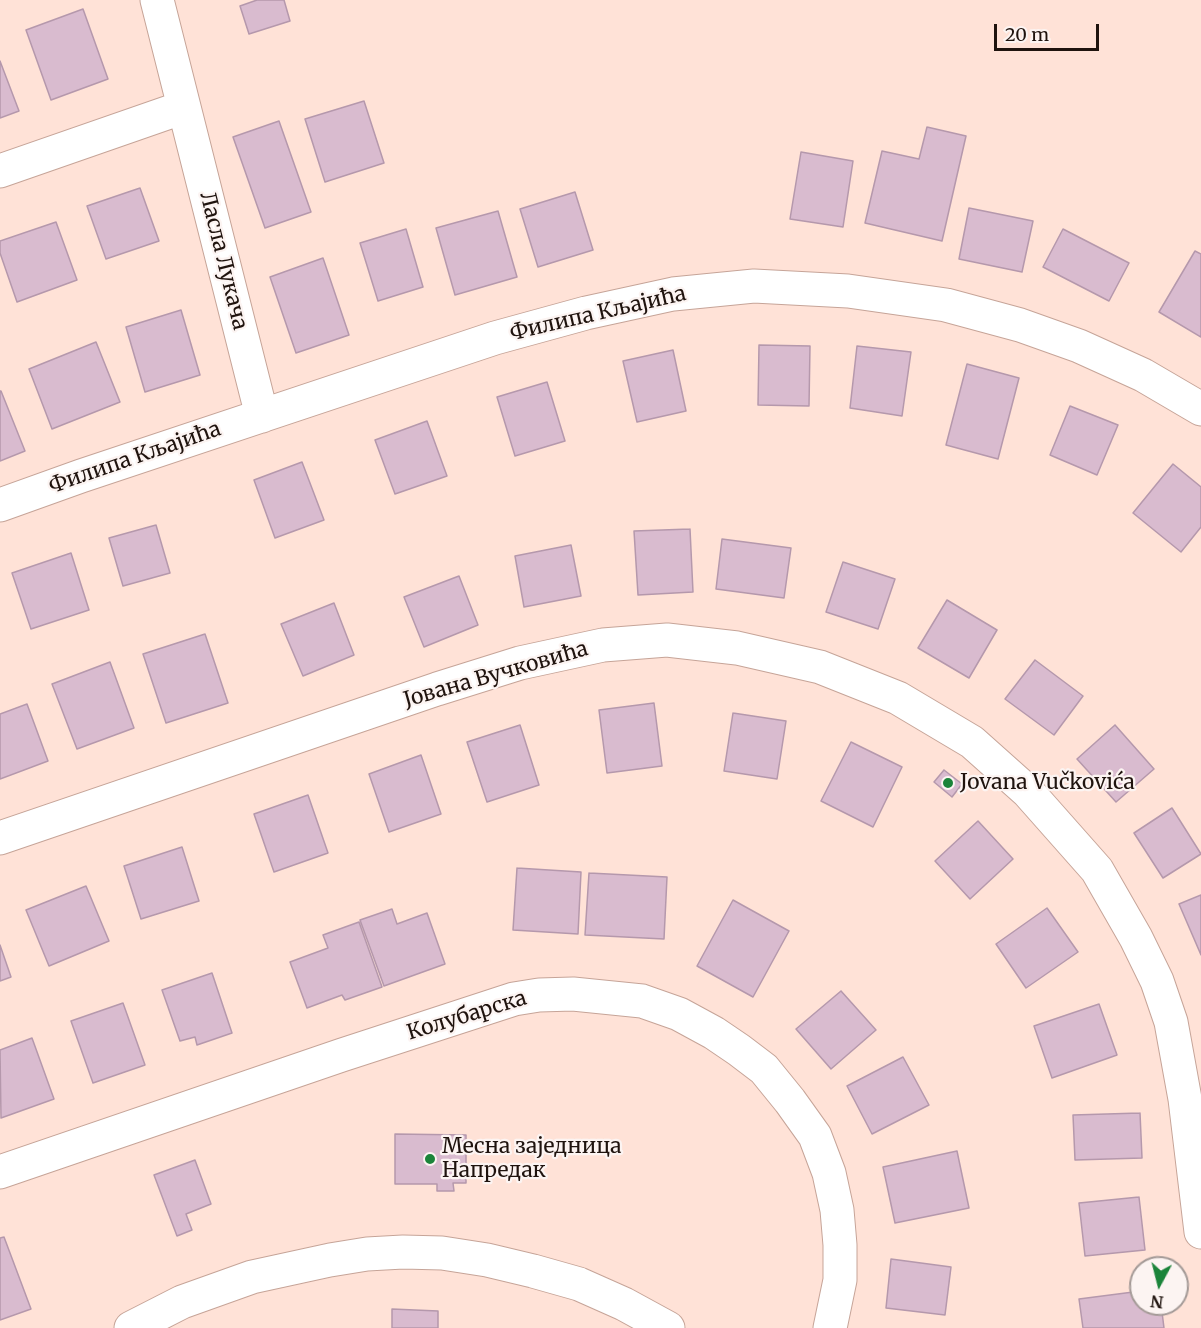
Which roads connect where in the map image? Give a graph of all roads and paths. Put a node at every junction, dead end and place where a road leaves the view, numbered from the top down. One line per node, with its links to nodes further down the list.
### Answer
1 (157, 0): 2 (street, Ласла Лукача)
2 (184, 107): 3 (street); 5 (street, Ласла Лукача)
3 (0, 171)
4 (1201, 409): 5 (street, Филипа Кљајића)
5 (262, 416): 6 (street, Филипа Кљајића)
6 (0, 505)
7 (0, 838): 9 (street, Јована Вучковића)
8 (0, 1172): 12 (street, Колубарска)
9 (1201, 1232)
10 (131, 1328): 11 (street)
11 (668, 1328)
12 (830, 1328)

